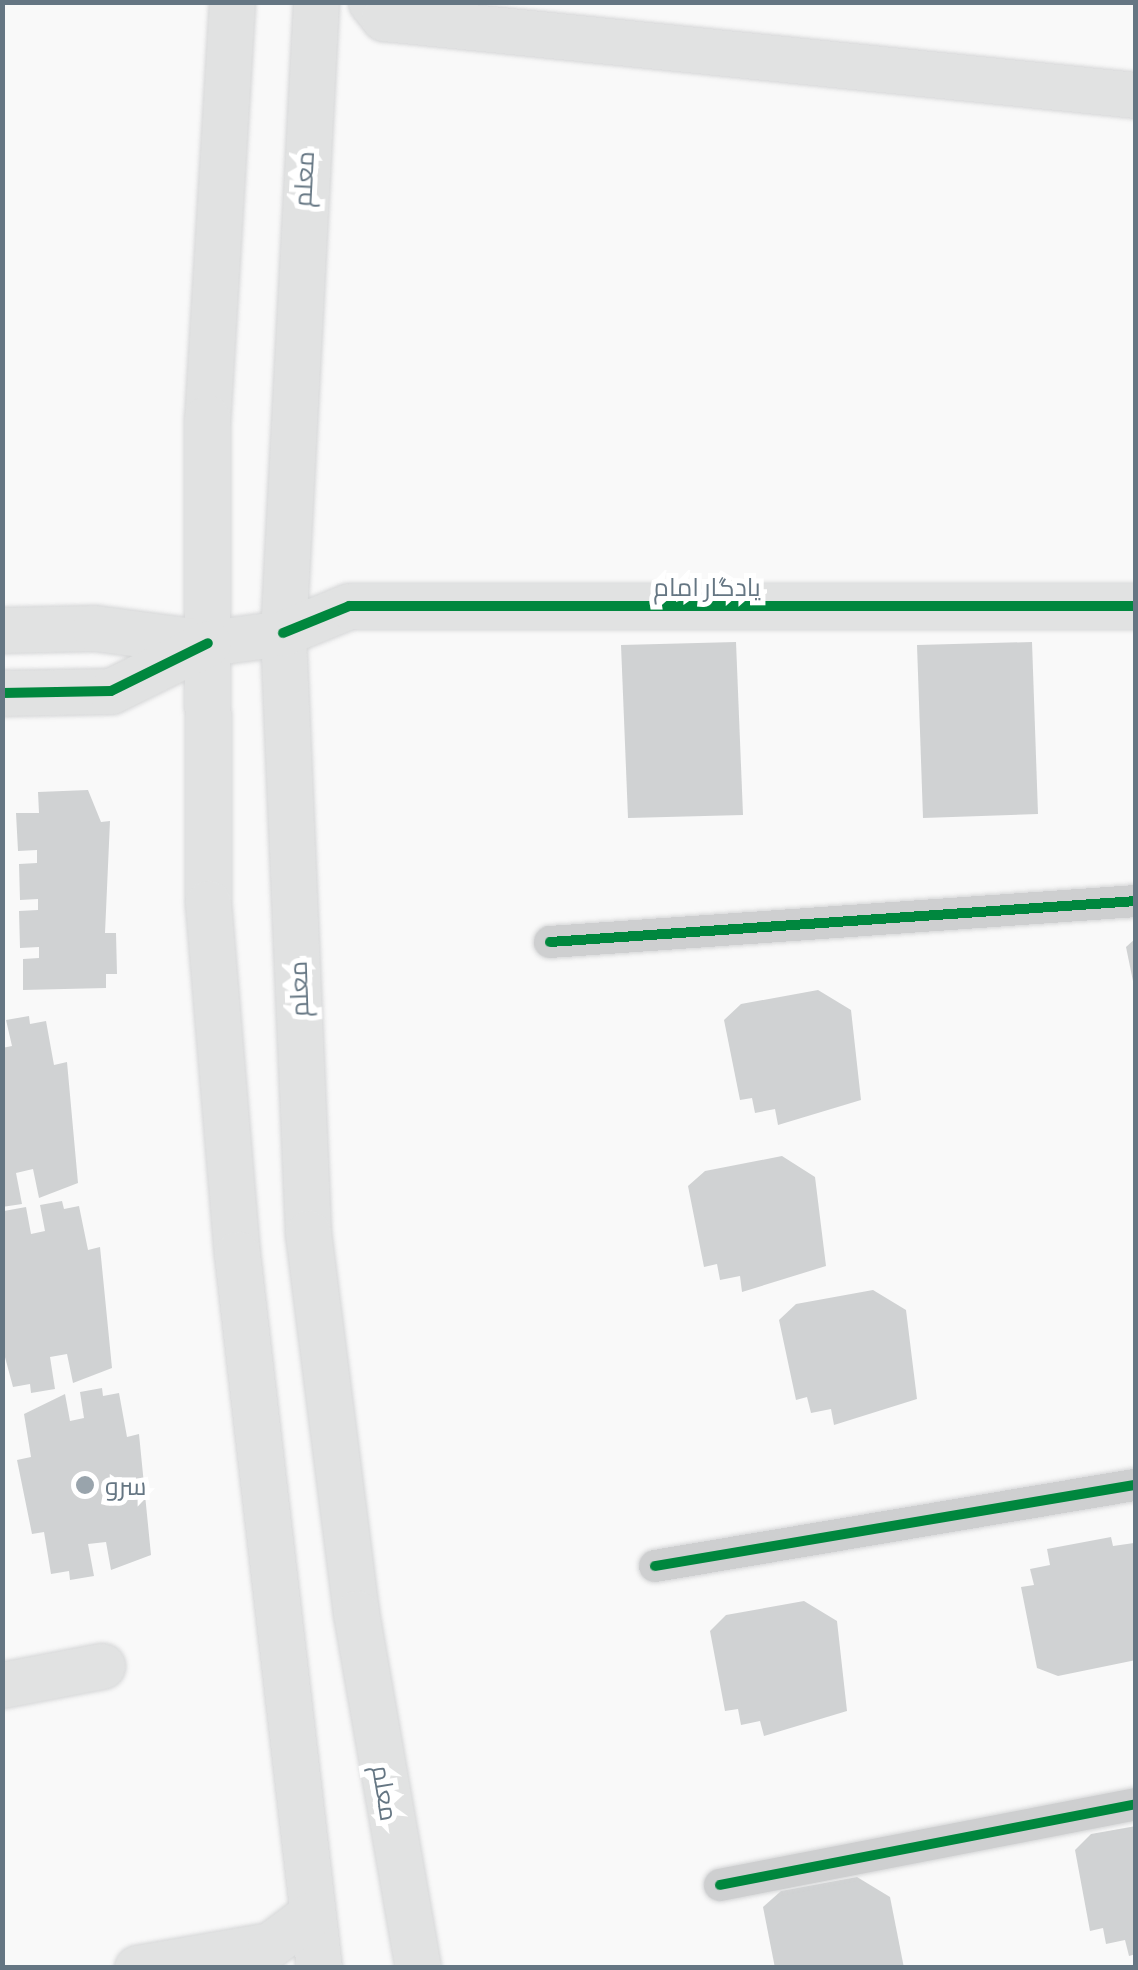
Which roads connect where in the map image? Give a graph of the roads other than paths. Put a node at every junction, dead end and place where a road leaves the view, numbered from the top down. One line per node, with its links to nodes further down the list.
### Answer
1 (232, 2): 8 (main road)
2 (316, 2): 7 (main road, معلم)
3 (371, 2): 4 (main road)
4 (1136, 95)
5 (1136, 606): 7 (main road, یادگار امام)
6 (2, 630): 8 (main road)
7 (283, 633): 8 (main road, یادگار امام); 22 (main road, معلم)
8 (208, 643): 9 (main road); 18 (main road)
9 (2, 694)
10 (1136, 901): 11 (street)
11 (550, 942)
12 (1136, 1485): 13 (street)
13 (655, 1566)
14 (102, 1666): 15 (main road)
15 (2, 1685)
16 (1136, 1804): 17 (street)
17 (720, 1885)
18 (310, 1914): 19 (main road); 21 (main road)
19 (275, 1956): 20 (main road)
20 (137, 1968)
21 (318, 1968)
22 (418, 1968)

